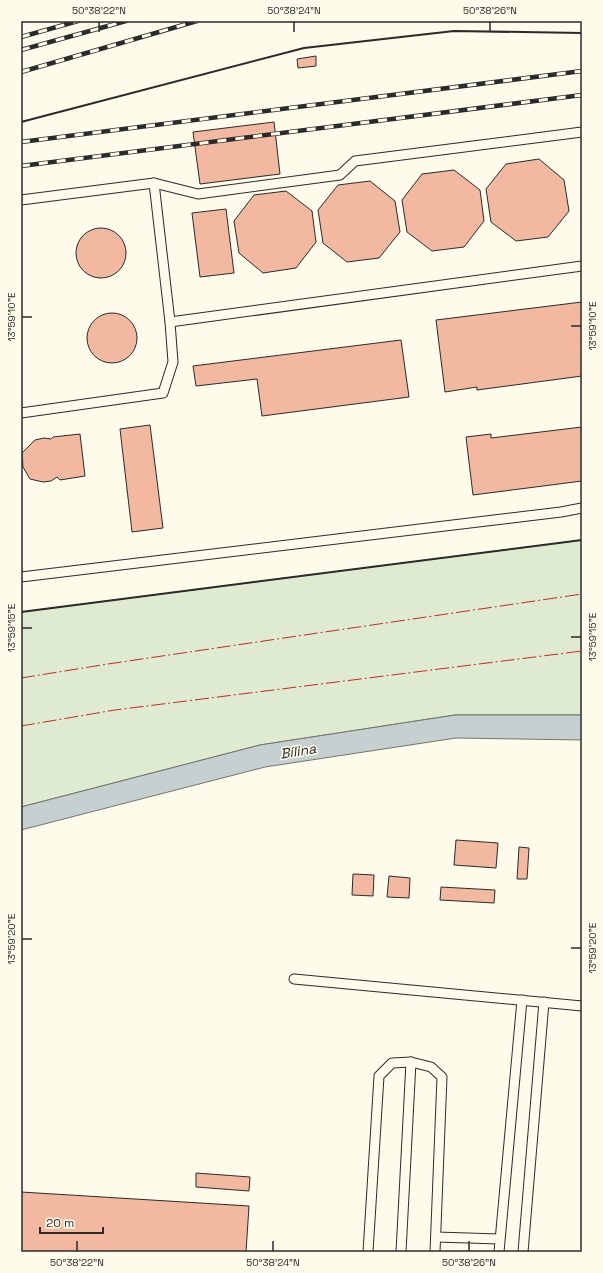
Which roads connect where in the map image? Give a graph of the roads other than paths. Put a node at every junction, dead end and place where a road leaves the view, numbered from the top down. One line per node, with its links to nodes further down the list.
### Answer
1 (582, 132): 2 (lane)
2 (154, 183): 3 (lane); 5 (lane)
3 (21, 200)
4 (582, 266): 5 (lane)
5 (170, 322): 6 (lane)
6 (21, 413)
7 (582, 508): 8 (lane)
8 (21, 577)
9 (294, 979): 10 (lane)
10 (522, 1000): 11 (lane); 15 (lane)
11 (544, 1002): 12 (lane); 20 (lane)
12 (582, 1006)
13 (411, 1062): 14 (lane); 16 (lane); 17 (lane)
14 (436, 1237): 15 (lane); 18 (lane)
15 (500, 1240): 19 (lane)
16 (368, 1252)
17 (401, 1252)
18 (435, 1252)
19 (499, 1252)
20 (524, 1252)

